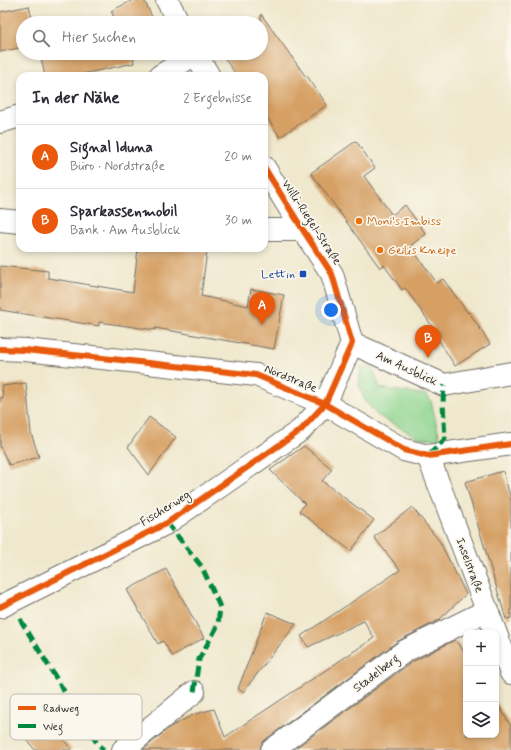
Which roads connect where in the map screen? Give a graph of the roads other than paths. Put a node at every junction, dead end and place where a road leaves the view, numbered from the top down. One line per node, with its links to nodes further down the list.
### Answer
1 (167, 0): 2 (street)
2 (175, 16)
3 (184, 60): 5 (street)
4 (199, 60): 6 (street)
5 (166, 72)
6 (207, 72)
7 (16, 117): 8 (street)
8 (0, 122)
9 (268, 173): 13 (street, Willi-Riegel-Straße)
10 (0, 220): 11 (street)
11 (16, 222)
12 (268, 230): 13 (street)
13 (303, 230): 14 (street, Willi-Riegel-Straße)
14 (352, 343): 16 (street, Am Ausblick); 17 (street)
15 (0, 349): 17 (street, Nordstraße)
16 (511, 373)
17 (325, 404): 19 (street, Nordstraße); 20 (street, Fischerweg)
18 (511, 444): 19 (street, Nordstraße)
19 (428, 456): 21 (street, Inselstraße)
20 (0, 607)
21 (488, 610): 22 (street, Inselstraße); 27 (street, Stadelberg)
22 (511, 673)
23 (194, 692): 24 (street)
24 (142, 734)
25 (135, 740): 26 (street)
26 (123, 750)
27 (272, 750)

